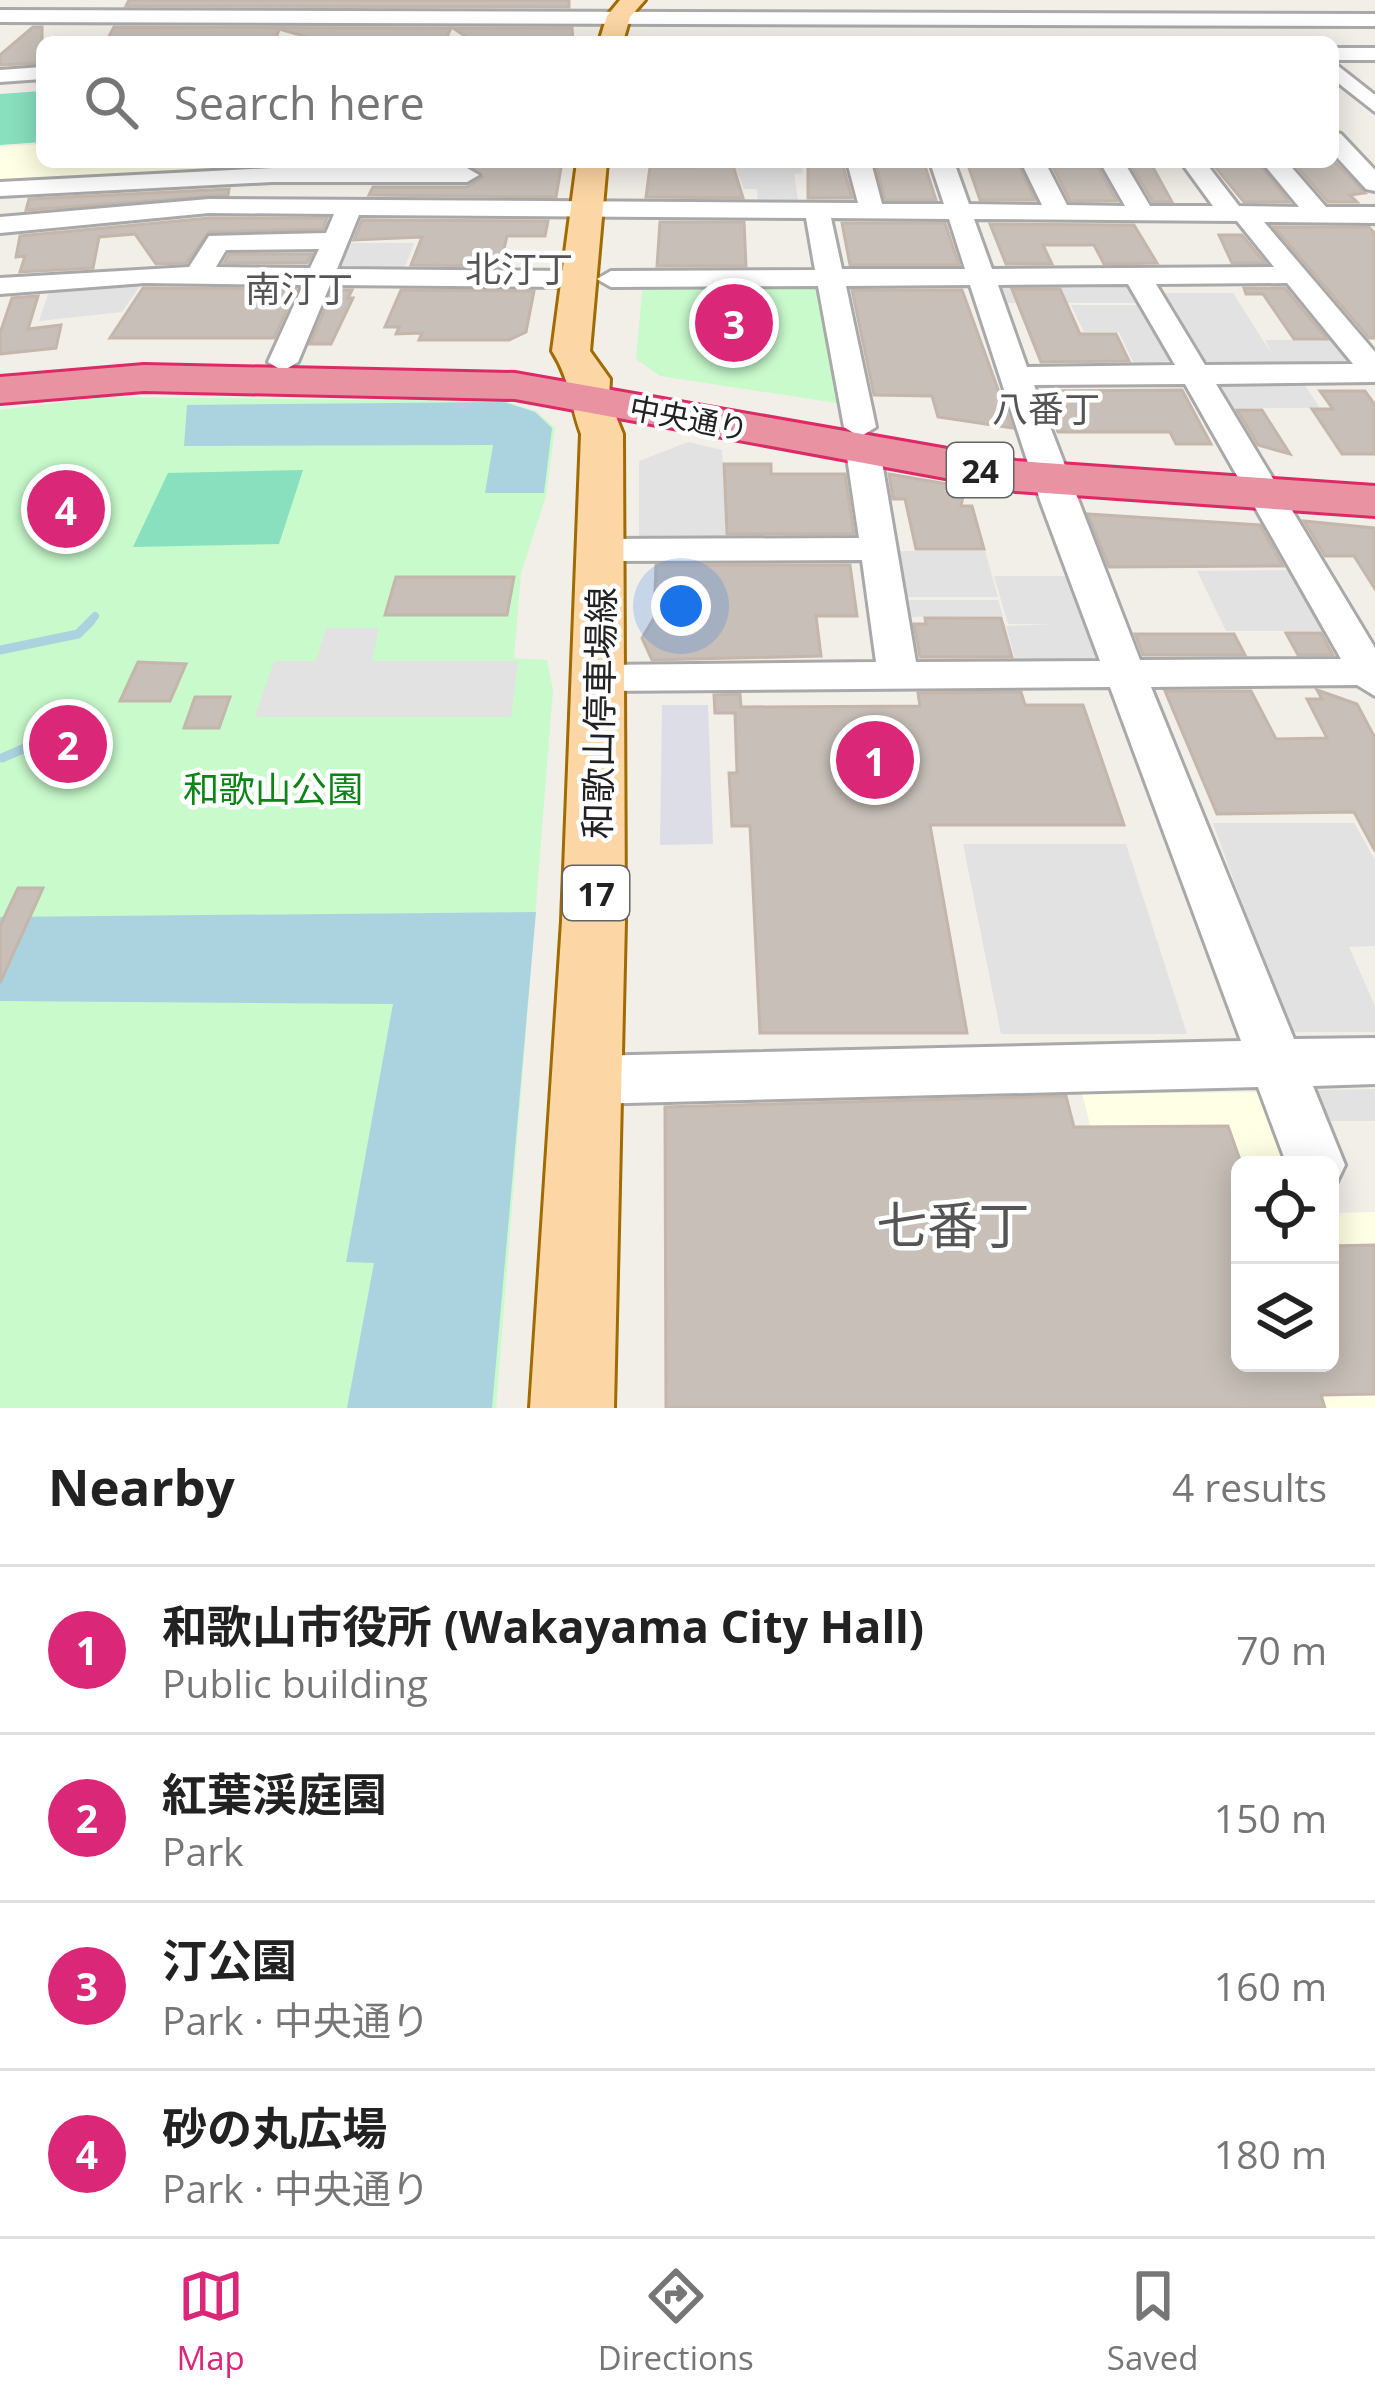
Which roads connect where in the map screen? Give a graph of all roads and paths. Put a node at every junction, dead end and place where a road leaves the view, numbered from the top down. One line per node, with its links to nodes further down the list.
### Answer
1 (150, 0): 11 (street)
2 (428, 0): 12 (street)
3 (1076, 0): 15 (street)
4 (1250, 0): 17 (street)
5 (630, 4): 12 (street); 13 (street); 21 (main road); 22 (main road)
6 (1375, 4): 17 (street)
7 (299, 8): 11 (street); 12 (street)
8 (888, 9): 9 (street); 14 (street)
9 (958, 9): 15 (street); 25 (street)
10 (0, 16): 11 (street)
11 (127, 16): 19 (street)
12 (463, 16): 20 (street)
13 (713, 16): 14 (street); 23 (street)
14 (823, 17): 24 (street)
15 (1089, 19): 16 (street); 26 (street)
16 (1217, 20): 17 (street); 27 (street)
17 (1348, 20): 18 (street); 28 (street)
18 (1375, 22)
19 (99, 36)
20 (455, 36)
21 (614, 36)
22 (633, 36)
23 (711, 36)
24 (828, 36)
25 (971, 36)
26 (1099, 36)
27 (1233, 36)
28 (1375, 43)
29 (1339, 54): 30 (street)
30 (1375, 54)
31 (1339, 73): 32 (street)
32 (1375, 106)
33 (1339, 120): 34 (street)
34 (1375, 120)
35 (1339, 146): 46 (street)
36 (273, 168): 37 (street); 47 (street); 48 (street)
37 (469, 168): 50 (street)
38 (593, 168): 51 (main road)
39 (616, 168): 51 (main road)
40 (861, 168): 53 (street)
41 (944, 168): 54 (street)
42 (1036, 168): 55 (street)
43 (1115, 168): 56 (street)
44 (1198, 168): 57 (street)
45 (1279, 168): 58 (street)
46 (1375, 184)
47 (11, 188): 60 (street)
48 (265, 206): 49 (street); 60 (street)
49 (350, 206): 50 (street); 61 (street)
50 (458, 206): 51 (street)
51 (600, 207): 52 (street); 68 (main road)
52 (817, 211): 53 (street); 67 (street)
53 (872, 211): 54 (street)
54 (958, 212): 55 (street); 65 (street)
55 (1058, 213): 56 (street)
56 (1142, 214): 57 (street)
57 (1238, 214): 58 (street); 62 (street)
58 (1318, 214): 59 (street)
59 (1375, 215)
60 (6, 231)
61 (335, 241): 63 (street); 64 (street)
62 (1299, 275): 66 (street); 71 (street)
63 (197, 276): 64 (street); 69 (street)
64 (321, 277): 68 (street); 70 (street)
65 (980, 277): 66 (street); 67 (street); 74 (street)
66 (1138, 277): 73 (street)
67 (829, 278): 68 (street); 77 (street)
68 (593, 279): 75 (main road)
69 (0, 286)
70 (283, 362): 72 (highway, 中央通り / 24); 75 (highway, 中央通り / 24)
71 (1375, 372): 73 (street)
72 (0, 373)
73 (1193, 375): 74 (street); 80 (street)
74 (1015, 376): 78 (street)
75 (590, 389): 76 (highway, 中央通り / 24); 77 (highway, 中央通り / 24); 83 (main road, 和歌山停車場線 / 17)
76 (0, 390)
77 (861, 439): 78 (highway, 中央通り / 24); 82 (street)
78 (1047, 468): 80 (highway, 中央通り / 24); 84 (street)
79 (1375, 478): 80 (highway, 中央通り / 24)
80 (1258, 483): 81 (highway, 中央通り / 24); 85 (street)
81 (1375, 501)
82 (878, 549): 83 (street); 86 (street)
83 (602, 550): 87 (main road, 和歌山停車場線 / 17)
84 (1124, 673): 85 (street); 86 (street); 89 (street)
85 (1373, 675)
86 (898, 676): 87 (street)
87 (602, 678): 90 (main road, 和歌山停車場線 / 17)
88 (1375, 1060): 89 (street)
89 (1276, 1063): 90 (street); 91 (street)
90 (589, 1079): 92 (main road, 和歌山停車場線 / 17)
91 (1312, 1156)
92 (572, 1408)

